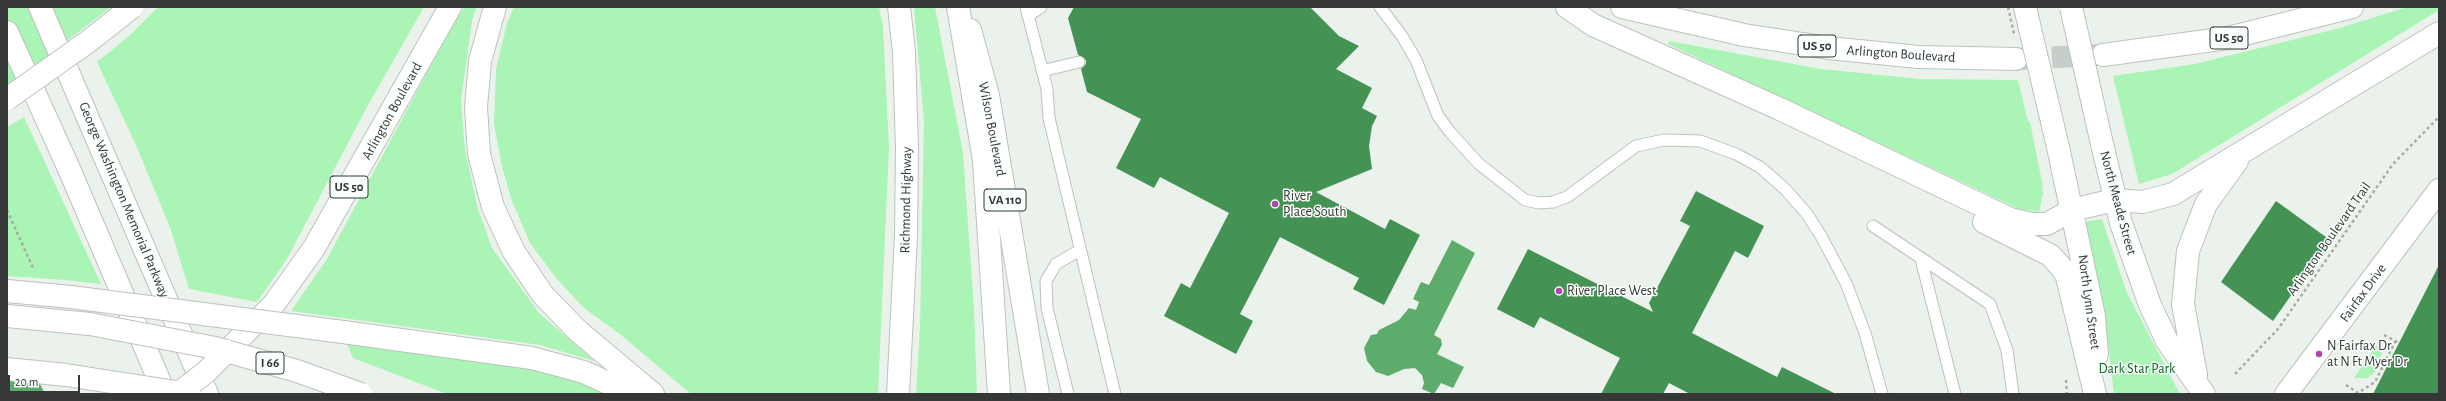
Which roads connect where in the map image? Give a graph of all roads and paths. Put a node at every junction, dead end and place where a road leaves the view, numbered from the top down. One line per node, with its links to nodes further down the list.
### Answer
1 (40, 7): 45 (main road, George Washington Memorial Parkway)
2 (132, 7): 22 (main road, bridge)
3 (450, 7): 43 (main road, Arlington Boulevard / US 50, bridge)
4 (495, 7): 48 (main road)
5 (900, 7): 49 (main road, Richmond Highway)
6 (958, 7): 50 (main road)
7 (963, 7): 51 (main road, Wilson Boulevard / VA 110)
8 (1041, 7): 15 (lane)
9 (1380, 7): 54 (lane)
10 (1567, 7): 25 (main road)
11 (1622, 7): 19 (main road, Arlington Boulevard / US 50)
12 (2025, 7): 28 (main road, bridge)
13 (2071, 7): 27 (main road, North Meade Street, bridge)
14 (2352, 7): 18 (main road, US 50)
15 (1027, 12): 21 (lane)
16 (7, 32): 42 (main road)
17 (2439, 33): 24 (main road)
18 (2103, 55)
19 (2016, 59)
20 (1080, 62): 21 (lane)
21 (1042, 71): 30 (lane)
22 (7, 99)
23 (2439, 117): 38 (path, Arlington Boulevard Trail)
24 (2248, 148): 27 (main road); 40 (main road)
25 (1884, 159): 28 (main road); 57 (main road)
26 (2439, 190): 58 (main road, Fairfax Drive)
27 (2114, 200): 28 (main road); 40 (main road, North Meade Street)
28 (2072, 210): 57 (main road, North Lynn Street)
29 (1873, 226): 31 (lane)
30 (1080, 250): 52 (lane); 53 (lane)
31 (1921, 259): 55 (lane); 56 (lane)
32 (7, 291): 47 (main road, bridge)
33 (7, 316): 46 (main road, I 66, bridge)
34 (2384, 335): 35 (path)
35 (2395, 342): 36 (path); 41 (path)
36 (2399, 343)
37 (7, 369): 44 (main road, bridge)
38 (2235, 374)
39 (2346, 385): 41 (path)
40 (2201, 390)
41 (2358, 393)
42 (165, 394)
43 (178, 394)
44 (188, 394)
45 (207, 394)
46 (361, 394)
47 (632, 394)
48 (653, 394)
49 (898, 394)
50 (999, 394)
51 (1038, 394)
52 (1068, 394)
53 (1115, 394)
54 (1882, 394)
55 (1956, 394)
56 (2013, 394)
57 (2097, 394)
58 (2286, 394)

